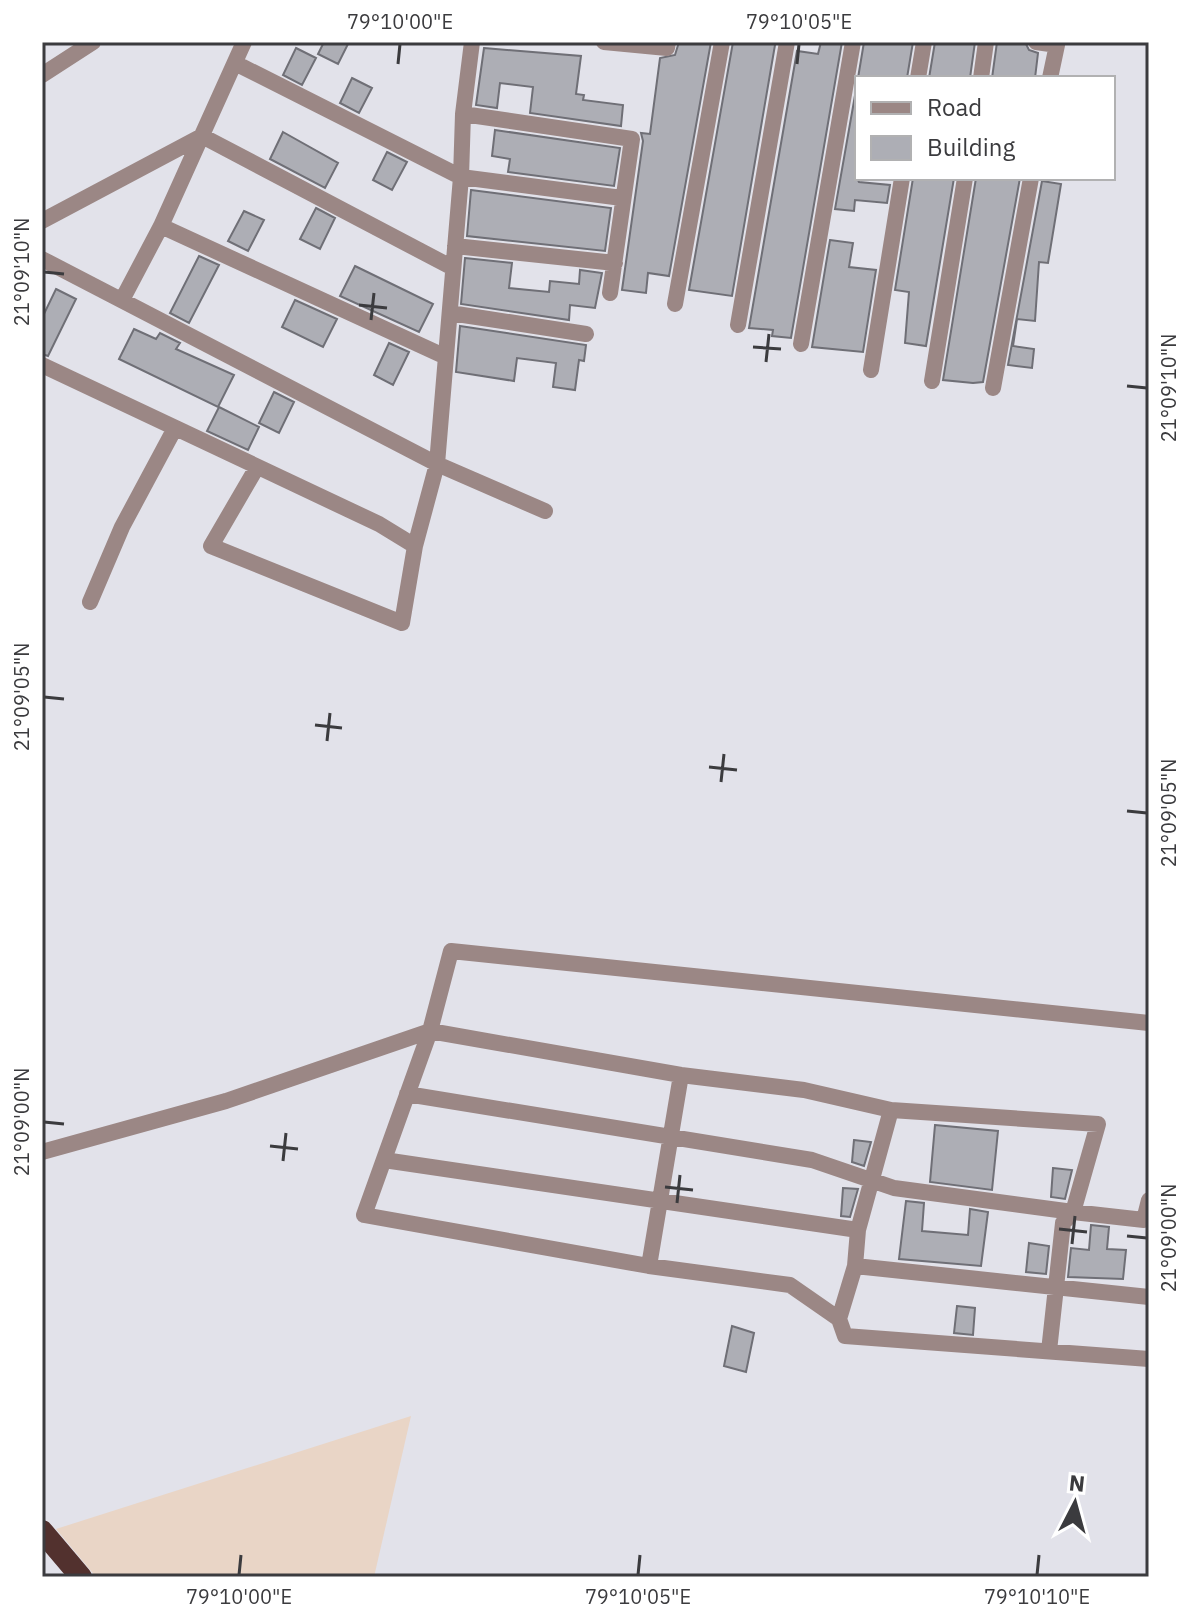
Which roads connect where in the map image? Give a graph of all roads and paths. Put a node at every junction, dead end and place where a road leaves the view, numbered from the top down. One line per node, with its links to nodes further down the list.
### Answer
1 (93, 42): 13 (street)
2 (244, 42): 12 (street)
3 (472, 42): 17 (street)
4 (604, 42): 5 (street)
5 (668, 42)
6 (722, 42): 32 (street)
7 (787, 42): 34 (street)
8 (853, 42): 36 (street)
9 (924, 42): 14 (street)
10 (986, 42): 15 (street)
11 (1036, 42): 16 (street)
12 (235, 63): 18 (street); 19 (street)
13 (42, 75)
14 (918, 76)
15 (981, 76)
16 (1050, 76)
17 (463, 114): 19 (street); 23 (street)
18 (202, 136): 24 (street); 25 (street); 29 (street)
19 (461, 177): 23 (street); 26 (street)
20 (902, 180): 39 (street)
21 (965, 180): 40 (street)
22 (1031, 180): 41 (street)
23 (622, 198): 28 (street)
24 (42, 221)
25 (161, 226): 31 (street); 37 (street)
26 (455, 246): 28 (street); 29 (street)
27 (42, 259): 31 (street)
28 (615, 263): 30 (street)
29 (453, 268): 33 (street)
30 (610, 293)
31 (122, 300): 43 (street)
32 (675, 304)
33 (450, 313): 35 (street); 37 (street)
34 (738, 325)
35 (586, 334)
36 (801, 344)
37 (446, 357): 43 (street)
38 (42, 365): 42 (street)
39 (871, 370)
40 (932, 381)
41 (993, 388)
42 (175, 428): 44 (street); 47 (street)
43 (437, 464): 45 (street); 46 (street)
44 (257, 467): 46 (street); 46 (street)
45 (545, 511)
46 (415, 546)
47 (90, 602)
48 (1149, 1023): 49 (street)
49 (430, 1031): 50 (street); 51 (street); 54 (street)
50 (681, 1075): 52 (street); 53 (street)
51 (407, 1094): 53 (street); 55 (street)
52 (891, 1110): 56 (street); 59 (street)
53 (668, 1138): 56 (street); 58 (street)
54 (42, 1152)
55 (384, 1160): 58 (street); 62 (street)
56 (872, 1182): 59 (street); 61 (street)
57 (1149, 1200): 60 (street)
58 (660, 1203): 61 (street); 62 (street)
59 (1073, 1212): 60 (street); 64 (street)
60 (1146, 1221)
61 (858, 1230): 63 (street)
62 (649, 1266): 66 (street)
63 (855, 1266): 64 (street); 66 (street)
64 (1054, 1286): 65 (street); 67 (street)
65 (1149, 1297)
66 (839, 1319): 67 (street)
67 (1049, 1351): 68 (street)
68 (1149, 1359)
69 (42, 1531): 72 (highway)
70 (42, 1549): 71 (highway)
71 (65, 1577)
72 (81, 1577)

